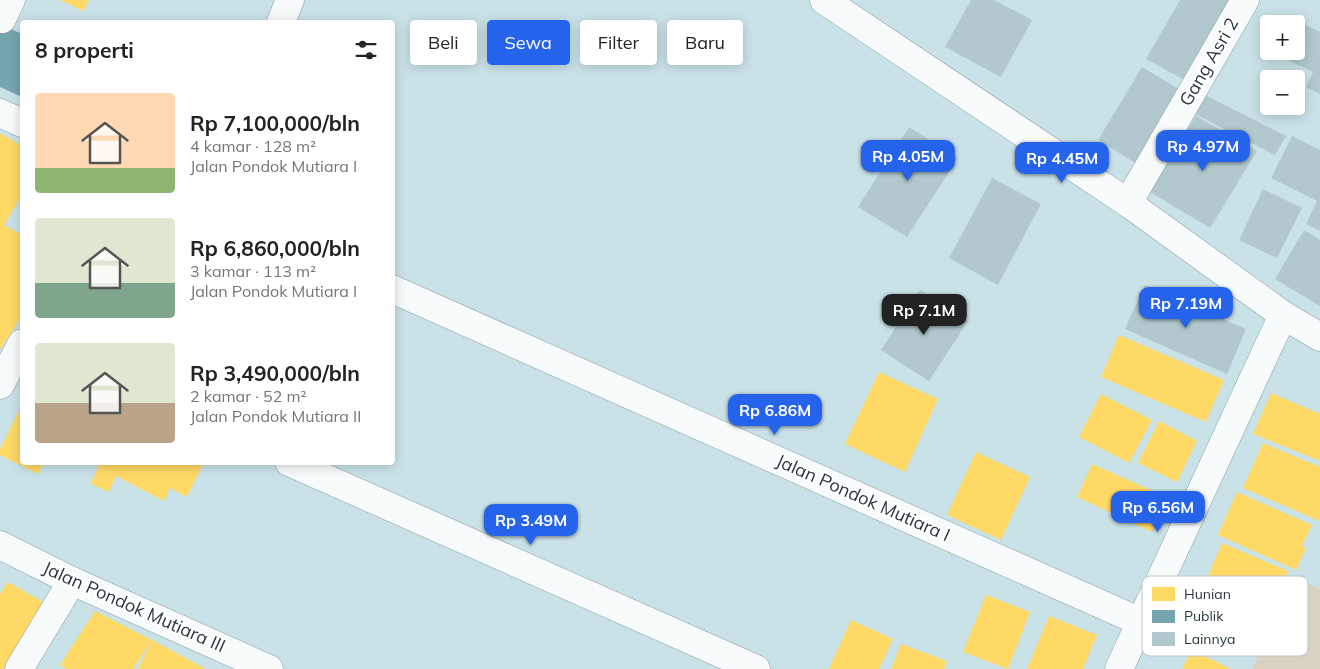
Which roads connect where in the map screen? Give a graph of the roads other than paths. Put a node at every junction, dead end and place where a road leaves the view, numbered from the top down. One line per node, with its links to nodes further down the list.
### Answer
1 (290, 0): 4 (street)
2 (824, 0): 7 (street)
3 (1245, 0): 7 (street, Gang Asri 2)
4 (282, 20)
5 (0, 113): 6 (street)
6 (20, 122)
7 (1128, 203): 9 (street)
8 (395, 290): 17 (street, Jalan Pondok Mutiara I)
9 (1283, 315): 10 (street); 15 (street)
10 (1320, 337)
11 (20, 348): 12 (street)
12 (0, 385)
13 (296, 465): 21 (street)
14 (0, 545): 16 (street, Jalan Pondok Mutiara III)
15 (1162, 576)
16 (72, 581): 18 (street, Jalan Pondok Mutiara III); 19 (street)
17 (1141, 622): 22 (street)
18 (235, 662): 20 (street, Jalan Pondok Mutiara III)
19 (19, 669)
20 (269, 669)
21 (756, 669)
22 (1119, 669)

